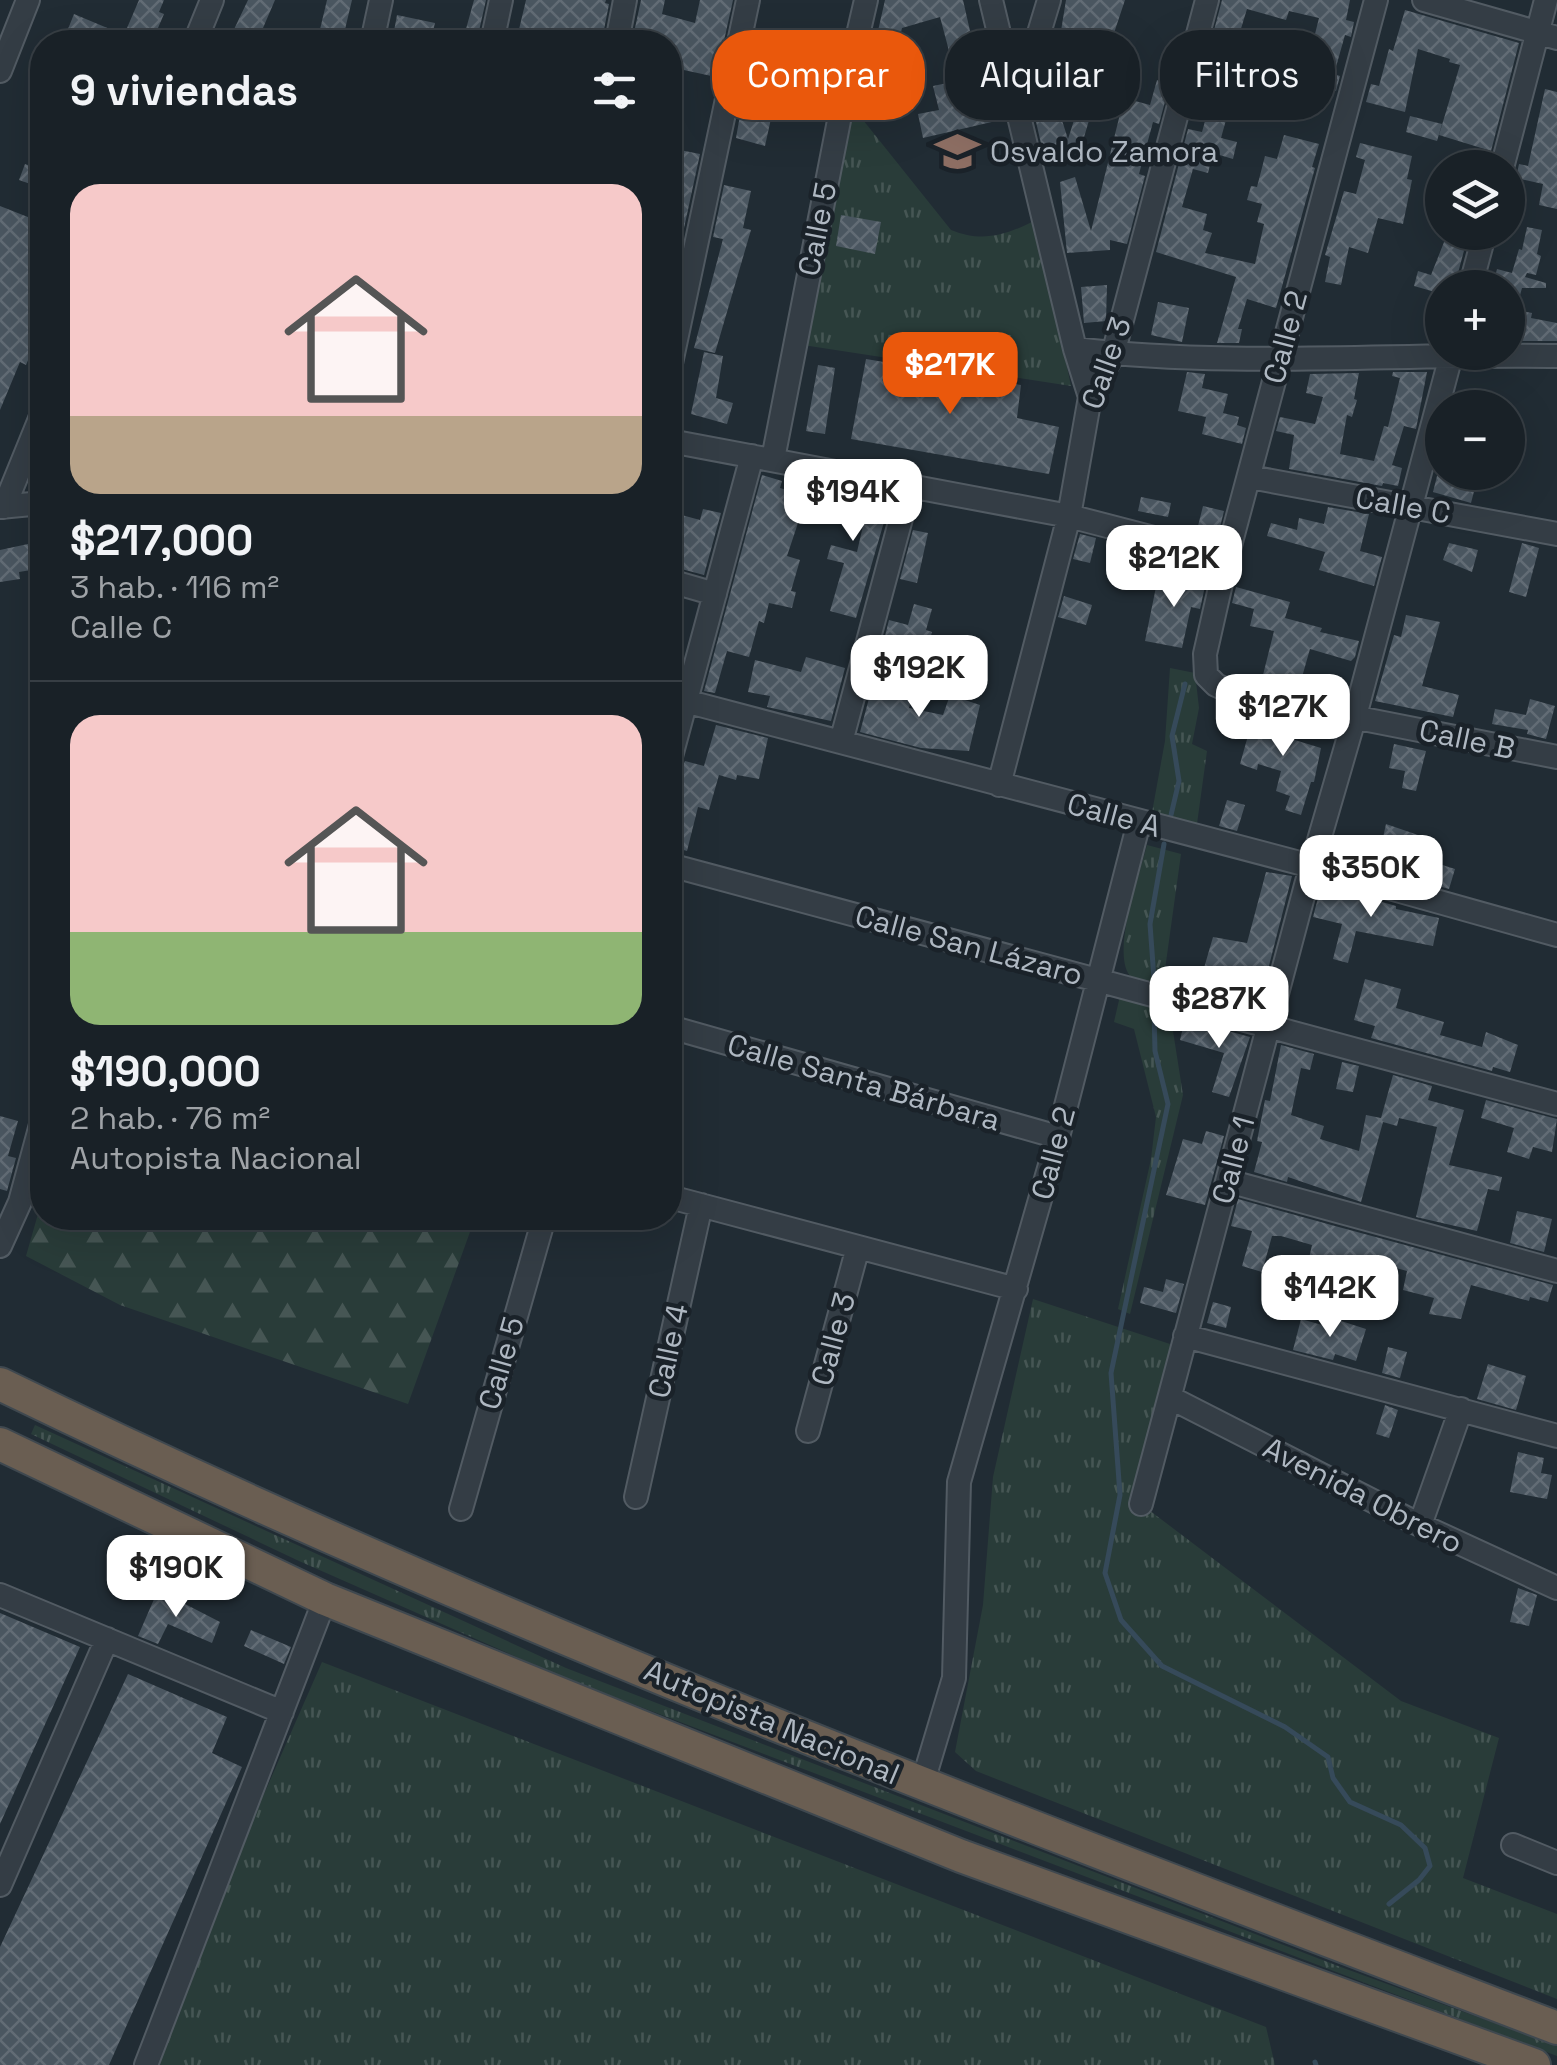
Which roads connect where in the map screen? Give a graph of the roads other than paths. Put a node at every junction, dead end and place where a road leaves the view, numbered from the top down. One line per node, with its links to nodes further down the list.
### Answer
1 (28, 0): 21 (street)
2 (212, 0): 14 (street)
3 (381, 0): 15 (street)
4 (501, 0): 16 (street)
5 (626, 0): 17 (street)
6 (748, 0): 24 (street)
7 (866, 0): 35 (street, Calle 5)
8 (991, 0): 18 (street)
9 (1048, 0): 19 (street)
10 (1207, 0): 26 (street, Calle 3)
11 (1376, 0): 30 (street, Calle 2)
12 (1424, 0): 20 (street)
13 (1546, 0): 20 (street)
14 (199, 30)
15 (375, 30)
16 (495, 30)
17 (620, 30)
18 (998, 30)
19 (1040, 30)
20 (1548, 36): 23 (street)
21 (0, 72)
22 (1019, 120): 25 (street)
23 (1508, 150)
24 (682, 311)
25 (1074, 350): 26 (street); 32 (street)
26 (1113, 354): 30 (street); 32 (street, Calle 3)
27 (1425, 354): 30 (street)
28 (1525, 355): 29 (street)
29 (1557, 356)
30 (1279, 360): 36 (street, Calle 2)
31 (1447, 370): 39 (street, Calle 1)
32 (1090, 397): 41 (street, Calle 3)
33 (682, 443): 35 (street)
34 (30, 447): 40 (street)
35 (762, 457): 37 (street); 45 (street, Calle 5)
36 (1250, 477): 39 (street, Calle C); 43 (street, Calle 2)
37 (910, 485): 41 (street); 50 (street)
38 (30, 504): 40 (street)
39 (1410, 506): 42 (street, Calle C); 49 (street, Calle 1)
40 (2, 507)
41 (1069, 516): 43 (street); 52 (street, Calle 3)
42 (1557, 534)
43 (1227, 557): 46 (street, Calle 2)
44 (682, 584): 45 (street)
45 (715, 594): 47 (street, Calle 5)
46 (1206, 675): 49 (street, Calle B)
47 (682, 688)
48 (682, 700): 50 (street, Calle A)
49 (1356, 716): 51 (street, Calle B); 54 (street, Calle 1)
50 (841, 742): 52 (street, Calle A)
51 (1557, 758)
52 (998, 785): 53 (street, Calle A)
53 (1139, 822): 54 (street, Calle A); 57 (street, Calle 2)
54 (1312, 866): 56 (street, Calle A); 58 (street, Calle 1)
55 (682, 868): 57 (street, Calle San Lázaro)
56 (1557, 935)
57 (1098, 979): 58 (street, Calle San Lázaro); 61 (street, Calle 2)
58 (1270, 1027): 60 (street, Calle San Lázaro); 63 (street, Calle 1)
59 (682, 1030): 61 (street, Calle Santa Bárbara)
60 (1557, 1104)
61 (1058, 1137): 70 (street, Calle 2)
62 (30, 1165): 67 (street)
63 (1228, 1181): 69 (street); 71 (street, Calle 1)
64 (682, 1200): 65 (street)
65 (701, 1206): 68 (street); 78 (street, Calle 4)
66 (541, 1230): 80 (street, Calle 5)
67 (0, 1246)
68 (858, 1247): 70 (street); 75 (street, Calle 3)
69 (1557, 1271)
70 (1016, 1289): 87 (street, Calle 2)
71 (1185, 1336): 73 (street, Calle 1); 74 (street)
72 (1, 1387): 87 (highway, Autopista Nacional)
73 (1170, 1398): 79 (street, Calle 1); 81 (street, Avenida Obrero)
74 (1461, 1409): 76 (street); 81 (street)
75 (808, 1431)
76 (1557, 1436)
77 (0, 1444): 84 (highway, Autopista Nacional)
78 (636, 1498)
79 (1141, 1504)
80 (461, 1510)
81 (1420, 1525): 82 (street, Avenida Obrero)
82 (1557, 1588)
83 (0, 1595): 85 (street)
84 (325, 1599): 86 (street); 93 (highway, Autopista Nacional)
85 (107, 1640): 86 (street); 90 (street)
86 (282, 1712): 92 (street)
87 (922, 1785): 91 (highway, Autopista Nacional)
88 (1513, 1845): 89 (street)
89 (1557, 1863)
90 (0, 1885)
91 (1557, 2028)
92 (146, 2065)
93 (1534, 2065)

